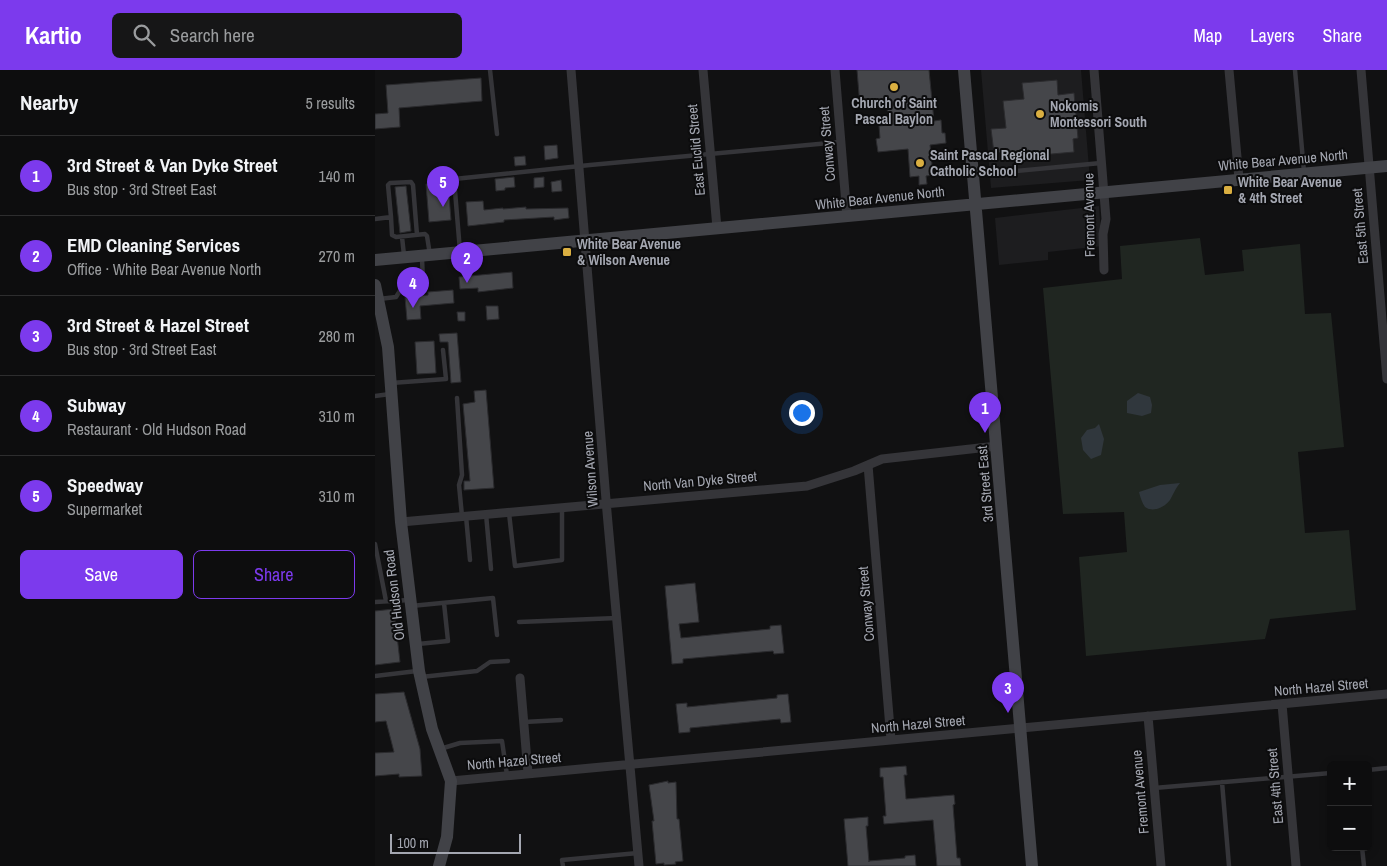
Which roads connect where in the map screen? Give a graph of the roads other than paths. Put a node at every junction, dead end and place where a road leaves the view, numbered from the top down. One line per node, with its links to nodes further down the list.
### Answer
1 (490, 70): 10 (lane)
2 (571, 70): 15 (street, Wilson Avenue)
3 (703, 70): 12 (street, East Euclid Street)
4 (835, 70): 11 (street, Conway Street)
5 (964, 70): 18 (street, 3rd Street East)
6 (1093, 70): 13 (street, Fremont Avenue)
7 (1229, 70): 19 (street)
8 (1295, 70): 17 (lane)
9 (1361, 70): 16 (street, East 5th Street)
10 (497, 134)
11 (841, 142): 12 (lane); 23 (street, Conway Street)
12 (710, 154): 15 (lane); 25 (street, East Euclid Street)
13 (1101, 163): 18 (lane); 20 (street, Fremont Avenue)
14 (1387, 166): 16 (street, White Bear Avenue North)
15 (579, 167): 28 (street, Wilson Avenue); 29 (lane)
16 (1369, 168): 17 (street, White Bear Avenue North); 37 (street, East 5th Street)
17 (1304, 174): 19 (street, White Bear Avenue North)
18 (973, 175): 21 (street, 3rd Street East)
19 (1239, 179): 20 (street, White Bear Avenue North)
20 (1103, 192): 21 (street, White Bear Avenue North); 33 (street, Fremont Avenue)
21 (977, 204): 23 (street, White Bear Avenue North); 41 (street, 3rd Street East)
22 (391, 217): 24 (lane); 26 (lane); 27 (lane)
23 (847, 217): 25 (street, White Bear Avenue North)
24 (375, 219)
25 (717, 228): 28 (street, White Bear Avenue North)
26 (417, 235): 27 (lane); 30 (lane)
27 (402, 237): 31 (lane)
28 (585, 240): 29 (street, White Bear Avenue North); 43 (street, Wilson Avenue)
29 (460, 252): 30 (street, White Bear Avenue North)
30 (426, 255): 31 (street, White Bear Avenue North); 35 (lane)
31 (404, 257): 32 (street, White Bear Avenue North)
32 (375, 260)
33 (1104, 270)
34 (375, 285): 35 (street, Old Hudson Road)
35 (377, 303): 38 (street, Old Hudson Road)
36 (443, 350): 38 (lane)
37 (1387, 379)
38 (390, 389): 39 (lane); 48 (street, Old Hudson Road)
39 (375, 396)
40 (457, 398): 47 (lane)
41 (997, 446): 42 (street, North Van Dyke Street); 69 (street, 3rd Street East)
42 (868, 465): 43 (street, North Van Dyke Street); 70 (street, Conway Street)
43 (607, 503): 44 (street, North Van Dyke Street); 56 (street, Wilson Avenue)
44 (562, 507): 45 (street, North Van Dyke Street); 45 (lane)
45 (509, 511): 46 (street, North Van Dyke Street)
46 (486, 514): 47 (street, North Van Dyke Street); 51 (lane)
47 (464, 516): 48 (street, North Van Dyke Street); 50 (lane)
48 (401, 522): 54 (street, Old Hudson Road)
49 (375, 544): 52 (lane)
50 (470, 560)
51 (491, 569)
52 (386, 601): 53 (lane); 54 (lane)
53 (375, 602)
54 (410, 603): 55 (lane); 59 (street, Old Hudson Road)
55 (444, 603): 58 (lane); 59 (lane)
56 (617, 618): 57 (lane); 72 (street, Wilson Avenue)
57 (519, 622)
58 (497, 635)
59 (415, 645): 61 (street, Old Hudson Road)
60 (508, 661): 61 (lane)
61 (419, 674): 62 (lane); 71 (street, Old Hudson Road)
62 (375, 676)
63 (519, 678): 68 (street)
64 (1387, 694): 65 (street, North Hazel Street)
65 (1282, 704): 66 (street, North Hazel Street); 78 (street, East 4th Street)
66 (1148, 716): 69 (street, North Hazel Street); 81 (street, Fremont Avenue)
67 (561, 720): 68 (lane)
68 (524, 722): 75 (street)
69 (1020, 728): 70 (street, North Hazel Street); 87 (street, 3rd Street East)
70 (891, 740): 72 (street, North Hazel Street)
71 (439, 749): 77 (lane); 79 (street, Old Hudson Road)
72 (630, 764): 75 (street, North Hazel Street); 83 (street, Wilson Avenue)
73 (1387, 768): 74 (lane)
74 (1372, 770)
75 (528, 773): 77 (street, North Hazel Street)
76 (1327, 773): 78 (lane)
77 (507, 775): 79 (street, North Hazel Street)
78 (1288, 777): 80 (lane); 90 (street, East 4th Street)
79 (451, 781): 84 (street, Old Hudson Road)
80 (1222, 782): 81 (lane); 89 (lane)
81 (1154, 788): 88 (street, Fremont Avenue)
82 (1362, 851): 91 (lane)
83 (638, 852): 85 (lane); 86 (street, Wilson Avenue)
84 (439, 866)
85 (563, 866)
86 (639, 866)
87 (1032, 866)
88 (1161, 866)
89 (1229, 866)
90 (1296, 866)
91 (1364, 866)

